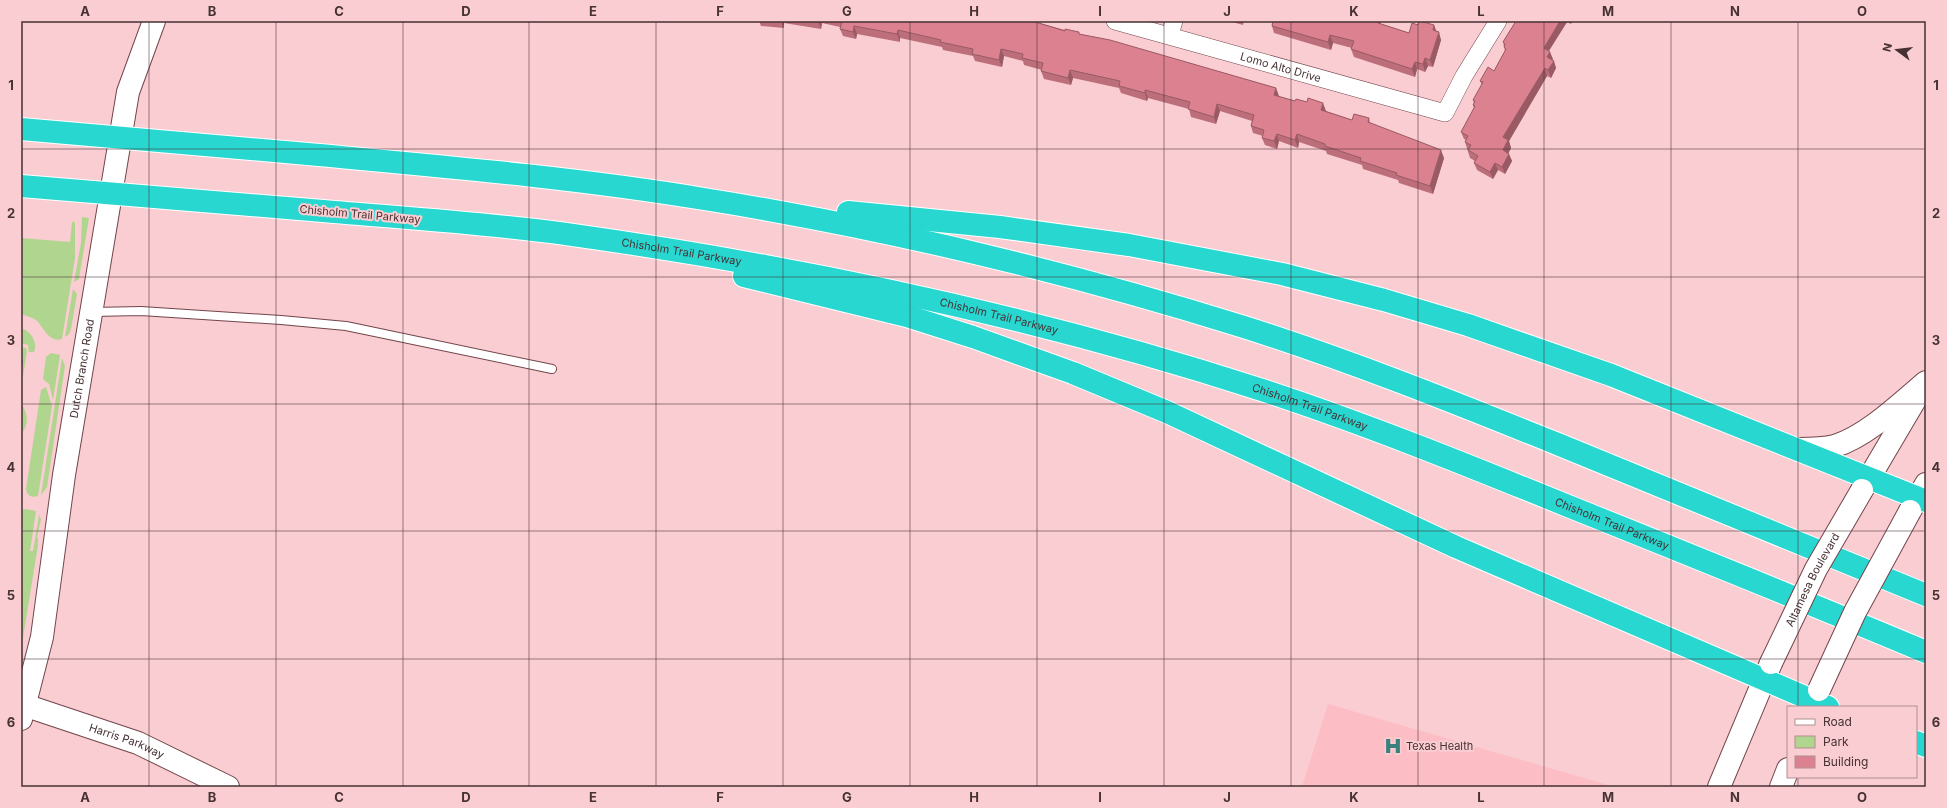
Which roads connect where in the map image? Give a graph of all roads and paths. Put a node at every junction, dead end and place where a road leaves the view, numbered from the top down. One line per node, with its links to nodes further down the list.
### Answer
1 (154, 21): 9 (street, Dutch Branch Road)
2 (1115, 21): 4 (street, Lomo Alto Drive)
3 (1498, 21): 4 (street, Lomo Alto Drive)
4 (1172, 28)
5 (21, 129): 7 (highway, bridge)
6 (21, 186): 8 (highway, Chisholm Trail Parkway, bridge)
7 (703, 198): 12 (highway); 15 (highway)
8 (561, 234): 16 (highway, Chisholm Trail Parkway); 17 (highway)
9 (91, 312): 10 (lane); 19 (street, Dutch Branch Road)
10 (552, 369)
11 (1926, 382): 12 (street); 13 (street, Altamesa Boulevard)
12 (1798, 449): 13 (highway)
13 (1865, 484): 14 (highway); 17 (street, Altamesa Boulevard, bridge)
14 (1920, 498): 18 (street, bridge)
15 (1926, 595)
16 (1926, 652)
17 (1767, 671): 18 (highway); 22 (street, Altamesa Boulevard)
18 (1819, 702)
19 (22, 709): 21 (street, Harris Parkway)
20 (1787, 772): 23 (street)
21 (228, 787)
22 (1719, 787)
23 (1781, 787)

